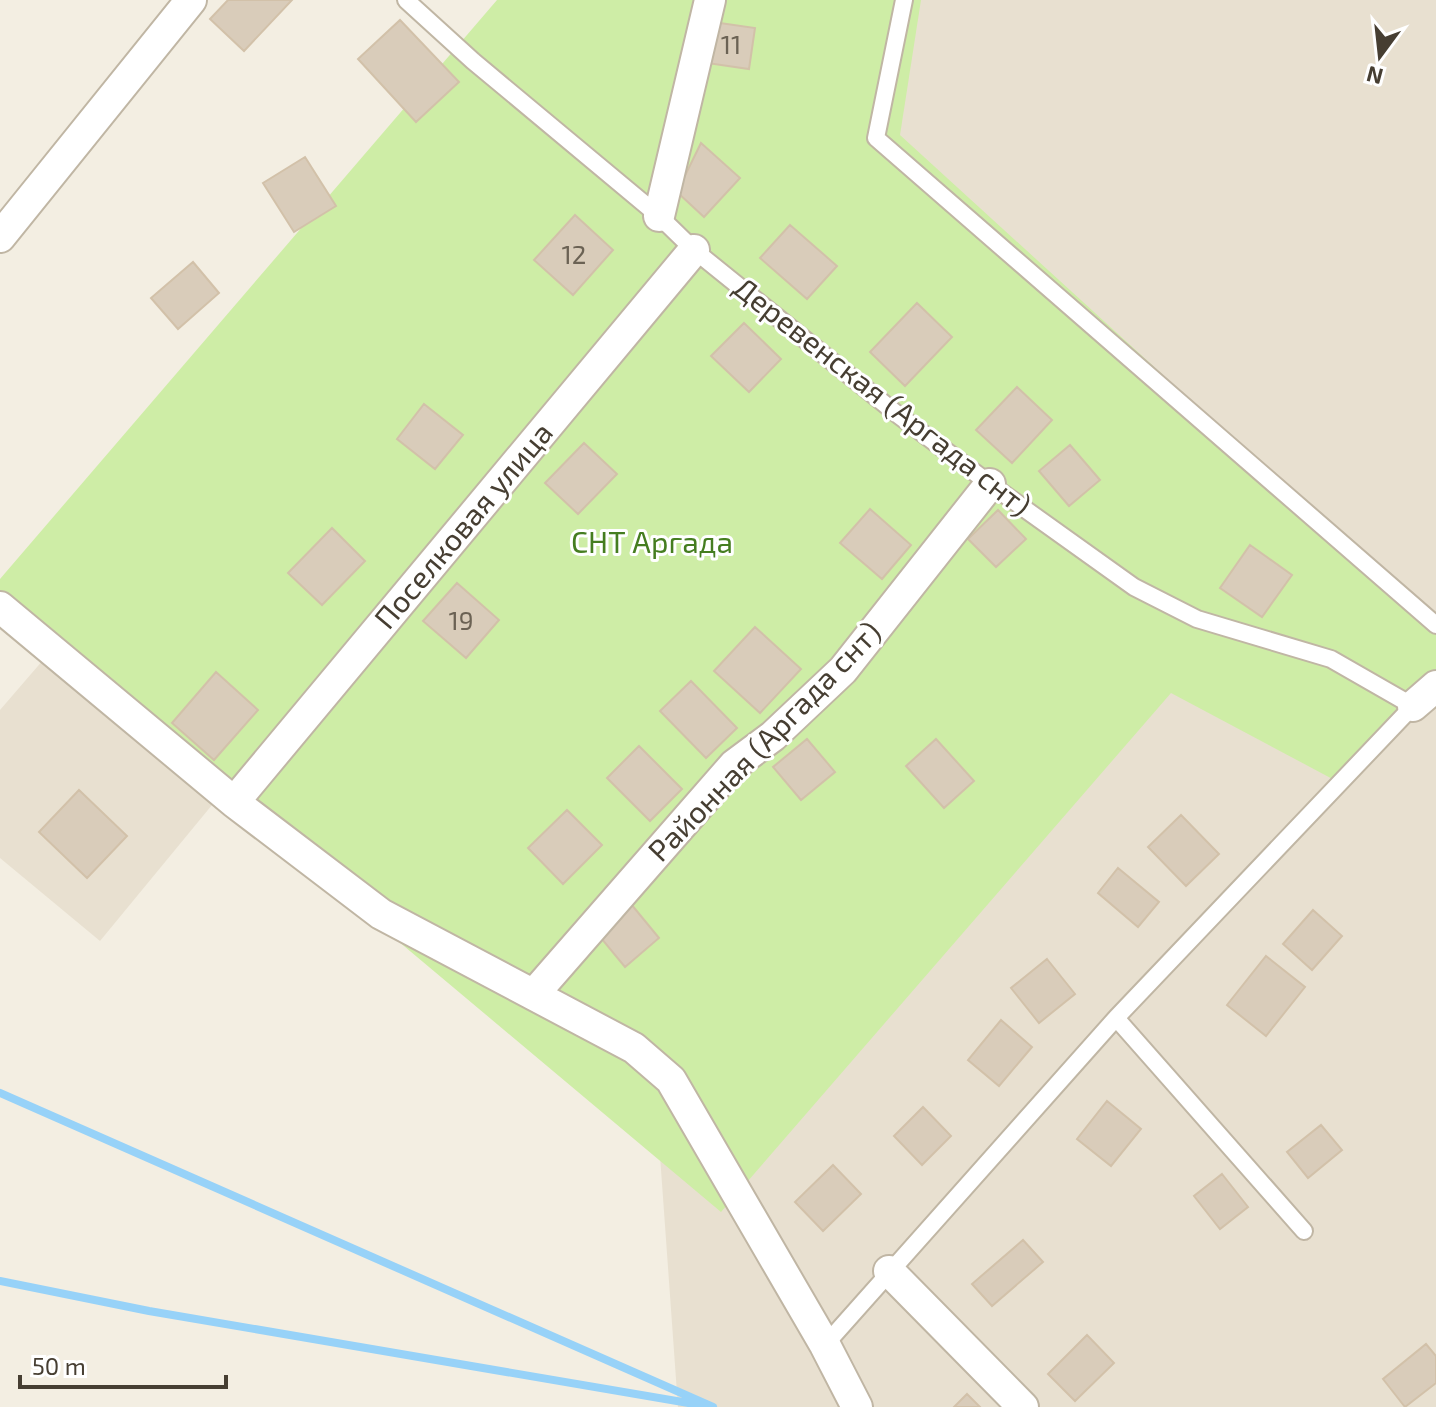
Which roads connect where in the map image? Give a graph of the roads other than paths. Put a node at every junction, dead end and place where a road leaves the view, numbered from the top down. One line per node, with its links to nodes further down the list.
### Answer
1 (191, 0): 6 (street)
2 (406, 0): 5 (lane, Деревенская (Аргада снт))
3 (710, 0): 5 (street)
4 (904, 0): 10 (lane)
5 (659, 216): 7 (lane, Деревенская (Аргада снт))
6 (0, 237)
7 (694, 250): 8 (lane, Деревенская (Аргада снт)); 13 (street, Поселковая улица)
8 (990, 484): 12 (lane, Деревенская (Аргада снт)); 14 (street, Районная (Аргада снт))
9 (0, 607): 13 (street)
10 (1436, 625)
11 (1436, 686): 12 (street)
12 (1413, 706): 15 (lane)
13 (234, 802): 14 (street)
14 (534, 994): 18 (street)
15 (1116, 1018): 16 (lane); 17 (lane)
16 (1304, 1231)
17 (889, 1271): 18 (lane); 20 (street)
18 (825, 1345): 19 (street)
19 (857, 1407)
20 (1023, 1407)

